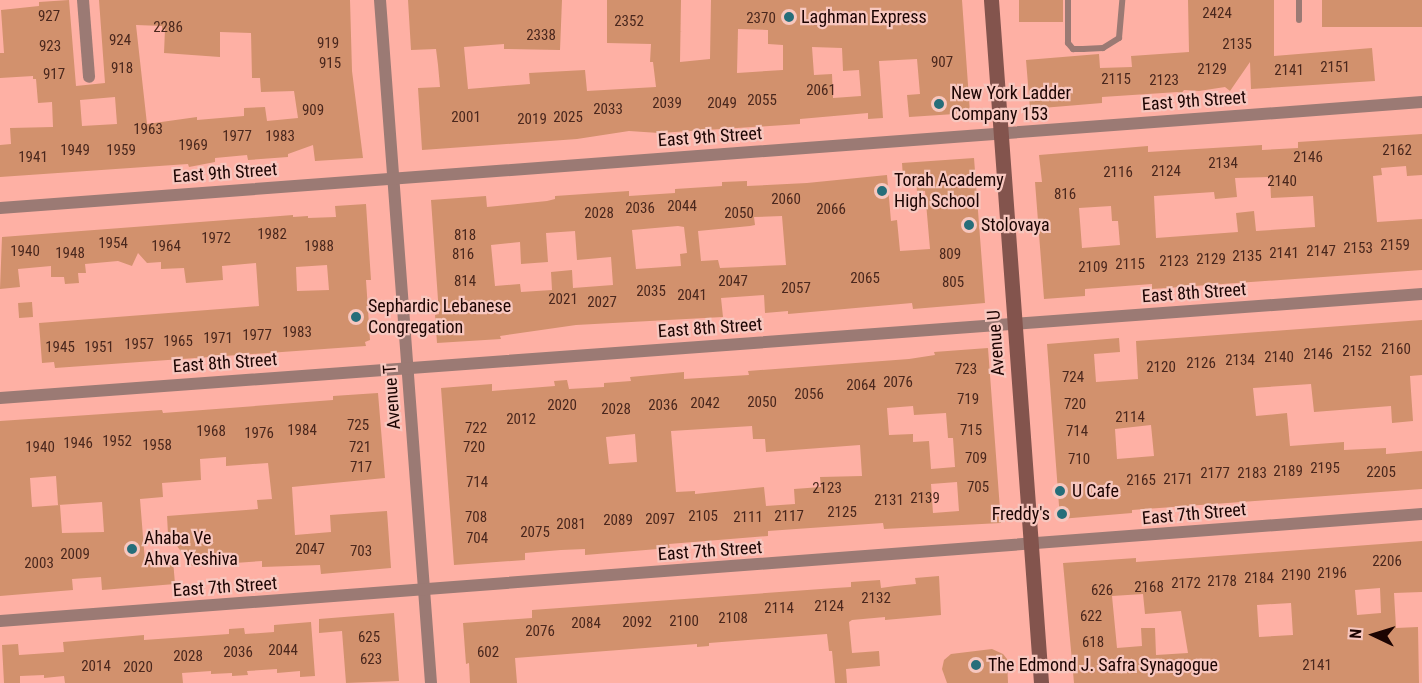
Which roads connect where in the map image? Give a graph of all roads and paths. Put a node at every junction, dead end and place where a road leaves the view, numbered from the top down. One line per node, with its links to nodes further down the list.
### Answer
1 (83, 0): 8 (street)
2 (381, 0): 11 (street, Avenue T)
3 (991, 0): 10 (main road, Avenue U)
4 (1068, 0): 5 (lane)
5 (1122, 0)
6 (1299, 0): 7 (lane)
7 (1299, 20)
8 (89, 77)
9 (1422, 102): 10 (street, East 9th Street)
10 (1000, 133): 11 (street, East 9th Street); 14 (main road, Avenue U)
11 (393, 179): 12 (street, East 9th Street); 15 (street, Avenue T)
12 (0, 208)
13 (1422, 294): 14 (street, East 8th Street)
14 (1014, 324): 15 (street, East 8th Street); 18 (main road, Avenue U)
15 (408, 368): 16 (street, East 8th Street); 19 (street, Avenue T)
16 (0, 398)
17 (1422, 514): 18 (street, East 7th Street)
18 (1031, 545): 19 (street, East 7th Street); 22 (main road, Avenue U)
19 (424, 590): 20 (street, East 7th Street); 21 (street, Avenue T)
20 (0, 621)
21 (431, 683)
22 (1041, 683)

